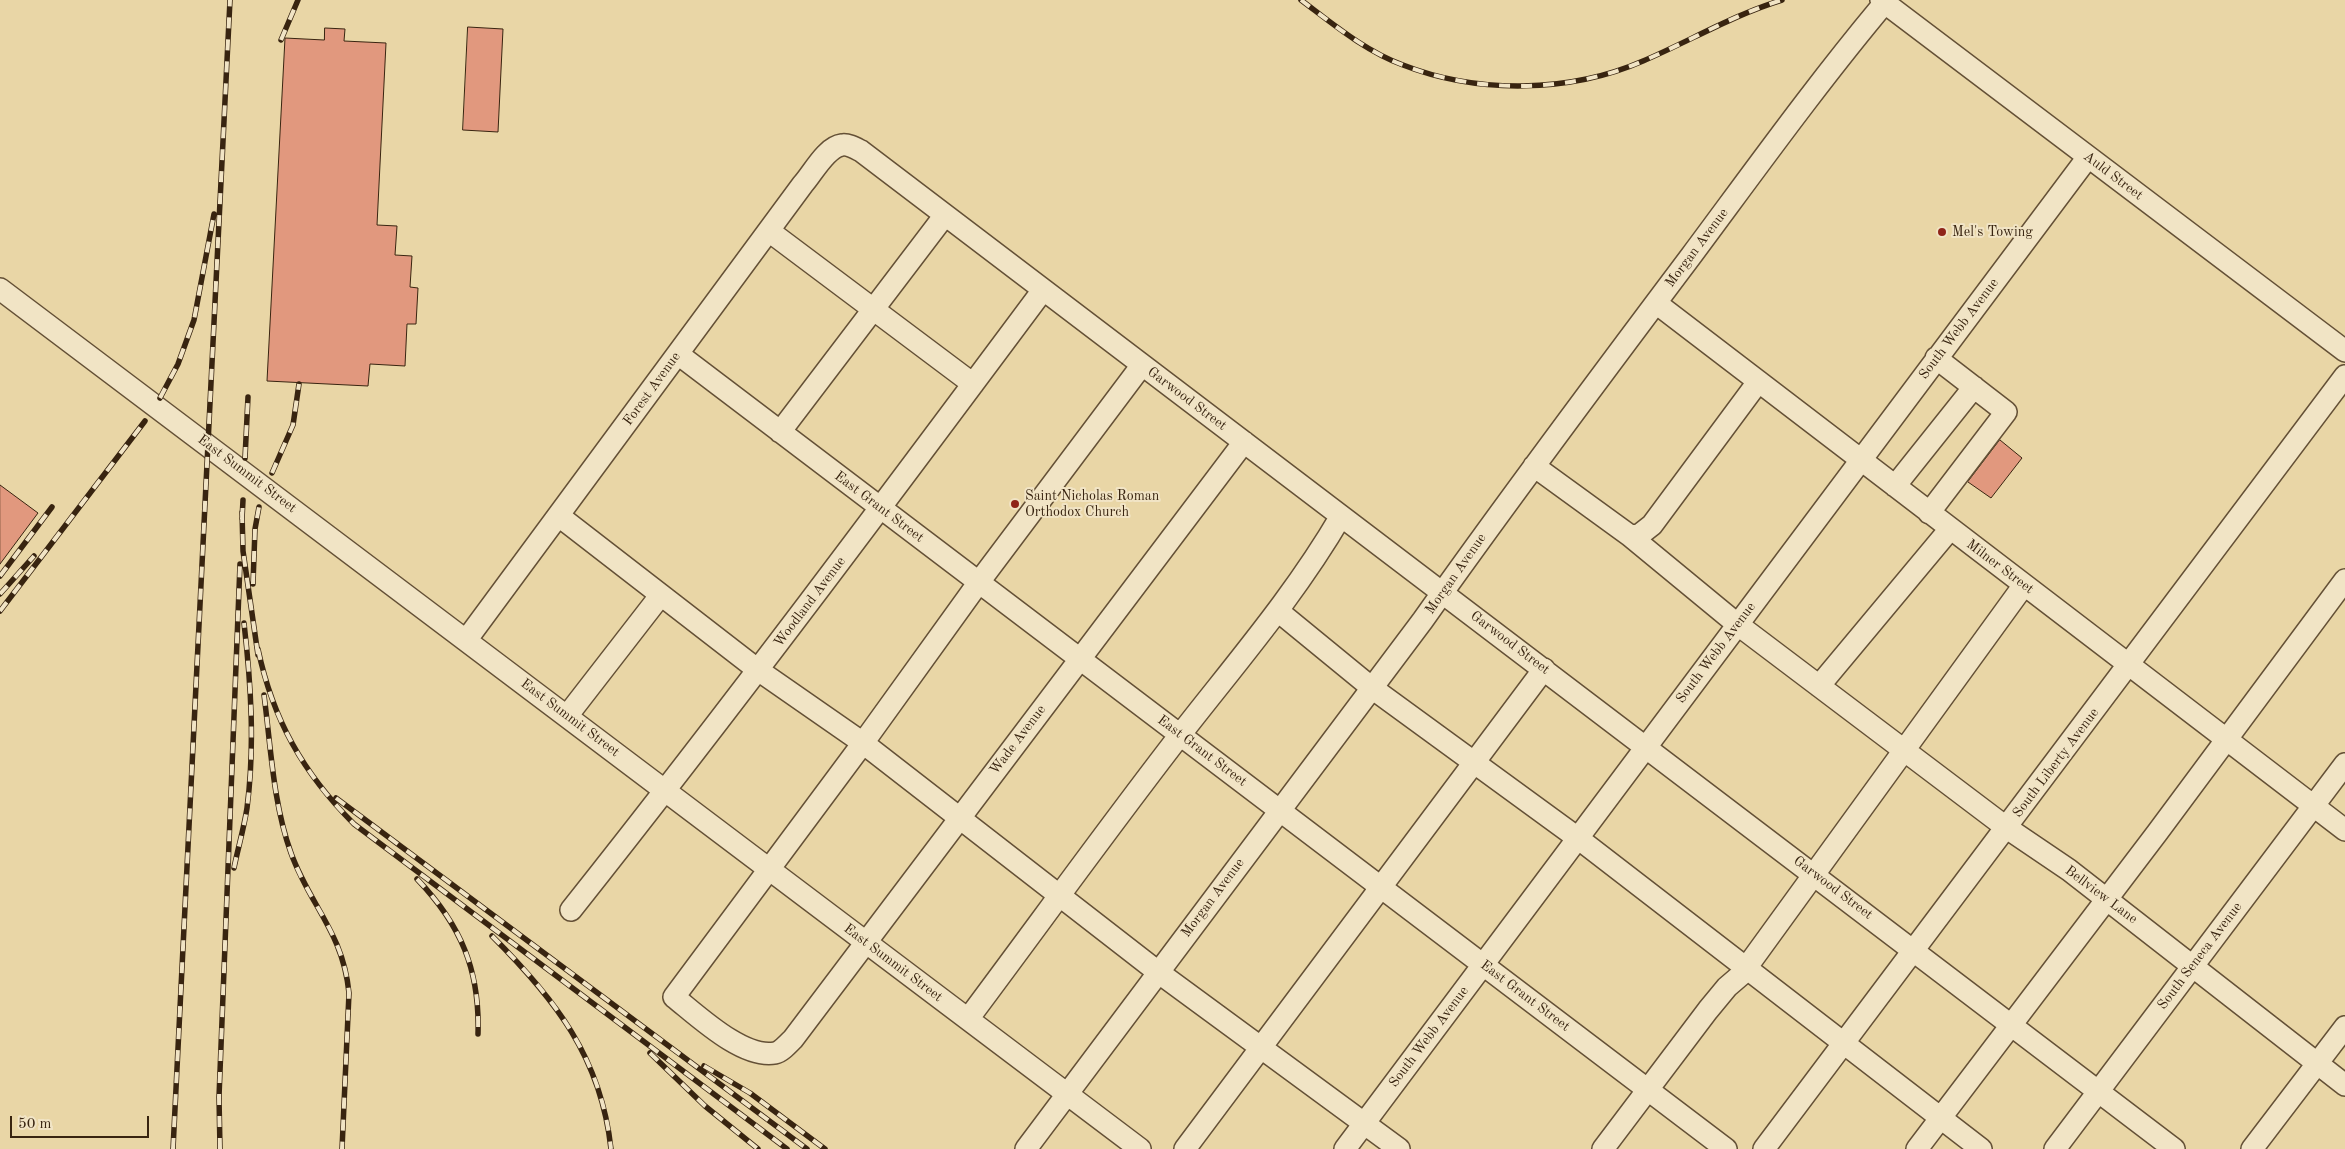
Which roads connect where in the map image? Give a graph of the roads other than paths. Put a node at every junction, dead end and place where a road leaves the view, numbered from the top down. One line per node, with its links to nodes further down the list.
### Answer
1 (1884, 1): 3 (street, Auld Street); 8 (street, Morgan Avenue)
2 (842, 145): 4 (street, Garwood Street); 5 (street, Forest Avenue)
3 (2088, 157): 10 (street, Auld Street); 12 (street, South Webb Avenue)
4 (944, 215): 7 (street, Garwood Street); 9 (street)
5 (769, 231): 9 (street); 11 (street, Forest Avenue)
6 (0, 289): 36 (street, East Summit Street)
7 (1043, 290): 13 (street, Garwood Street); 16 (street, Woodland Avenue)
8 (1656, 303): 15 (street, Milner Street); 21 (street, Morgan Avenue)
9 (873, 309): 16 (street); 18 (street)
10 (2345, 352)
11 (678, 354): 18 (street, East Grant Street); 25 (street, Forest Avenue)
12 (1936, 358): 17 (street); 20 (street, South Webb Avenue)
13 (1142, 365): 19 (street, Garwood Street); 30 (street)
14 (2345, 376): 38 (street, South Liberty Avenue)
15 (1758, 382): 20 (street, Milner Street); 28 (street)
16 (972, 384): 23 (street, Woodland Avenue)
17 (1974, 387): 22 (street); 24 (street)
18 (780, 432): 23 (street, East Grant Street)
19 (1244, 442): 26 (street, Garwood Street); 37 (street, Wade Avenue)
20 (1860, 460): 22 (street, Milner Street); 35 (street, South Webb Avenue)
21 (1534, 466): 28 (street, Bellview Lane); 32 (street, Morgan Avenue)
22 (1894, 486): 24 (street, Milner Street)
23 (881, 508): 30 (street, East Grant Street); 40 (street, Woodland Avenue)
24 (1929, 513): 27 (street, Milner Street)
25 (558, 516): 33 (street); 36 (street, Forest Avenue)
26 (1341, 516): 32 (street, Garwood Street); 34 (street)
27 (1950, 529): 31 (street, Milner Street); 41 (street)
28 (1628, 535): 35 (street, Bellview Lane)
29 (2345, 580): 45 (street)
30 (979, 582): 37 (street, East Grant Street); 46 (street)
31 (2024, 585): 38 (street, Milner Street); 48 (street)
32 (1442, 592): 39 (street, Garwood Street); 42 (street, Morgan Avenue)
33 (660, 596): 40 (street); 43 (street)
34 (1278, 611): 42 (street); 44 (street)
35 (1737, 624): 41 (street, Bellview Lane); 47 (street, South Webb Avenue)
36 (467, 639): 43 (street, East Summit Street)
37 (1080, 658): 44 (street, East Grant Street); 54 (street, Wade Avenue)
38 (2129, 666): 45 (street, Milner Street); 55 (street, South Liberty Avenue)
39 (1544, 668): 47 (street, Garwood Street); 49 (street)
40 (758, 670): 46 (street); 51 (street, Woodland Avenue)
41 (1819, 686): 48 (street, Bellview Lane)
42 (1372, 688): 49 (street); 53 (street, Morgan Avenue)
43 (567, 716): 51 (street, East Summit Street)
44 (1180, 734): 53 (street, East Grant Street); 61 (street)
45 (2226, 738): 52 (street, Milner Street); 62 (street)
46 (863, 743): 54 (street); 58 (street)
47 (1646, 746): 57 (street, South Webb Avenue); 59 (street, Garwood Street)
48 (1903, 750): 55 (street, Bellview Lane); 59 (street)
49 (1472, 761): 57 (street); 60 (street)
50 (2345, 764): 52 (street, South Seneca Avenue)
51 (666, 790): 58 (street, East Summit Street); 63 (street, Woodland Avenue)
52 (2313, 806): 56 (street, Milner Street); 67 (street, South Seneca Avenue)
53 (1280, 810): 60 (street, East Grant Street); 69 (street, Morgan Avenue)
54 (959, 820): 61 (street); 64 (street, Wade Avenue)
55 (2008, 828): 62 (street, Bellview Lane); 65 (street, South Liberty Avenue)
56 (2345, 830)
57 (1579, 839): 66 (street, South Webb Avenue); 68 (street)
58 (769, 868): 64 (street, East Summit Street); 64 (street, Wade Avenue)
59 (1813, 873): 65 (street, Garwood Street); 68 (street)
60 (1381, 886): 66 (street, East Grant Street); 74 (street)
61 (1060, 896): 69 (street); 70 (street)
62 (2107, 900): 67 (street, Bellview Lane); 71 (street)
63 (571, 910)
64 (866, 942): 70 (street, East Summit Street)
65 (1914, 950): 71 (street, Garwood Street); 73 (street, South Liberty Avenue)
66 (1484, 964): 77 (street, East Grant Street); 81 (street, South Webb Avenue)
67 (2192, 966): 75 (street, Bellview Lane); 78 (street, South Seneca Avenue)
68 (1746, 968): 73 (street); 77 (street)
69 (1158, 972): 74 (street); 79 (street, Morgan Avenue)
70 (968, 1019): 79 (street, East Summit Street)
71 (2012, 1024): 78 (street, Garwood Street); 80 (street)
72 (2345, 1027): 75 (street)
73 (1844, 1043): 80 (street); 89 (street, South Liberty Avenue)
74 (1262, 1048): 81 (street); 84 (street)
75 (2316, 1064): 76 (street, Bellview Lane); 94 (street)
76 (2345, 1085)
77 (1649, 1090): 87 (street); 88 (street, East Grant Street)
78 (2099, 1091): 92 (street, South Seneca Avenue); 93 (street, Garwood Street)
79 (1067, 1094): 82 (street, Morgan Avenue); 83 (street, East Summit Street)
80 (1941, 1118): 90 (street); 91 (street)
81 (1364, 1124): 85 (street, South Webb Avenue); 86 (street)
82 (1026, 1149)
83 (1140, 1149)
84 (1185, 1149)
85 (1344, 1149)
86 (1399, 1149)
87 (1603, 1149)
88 (1726, 1149)
89 (1764, 1149)
90 (1917, 1149)
91 (1982, 1149)
92 (2055, 1149)
93 (2174, 1149)
94 (2252, 1149)

